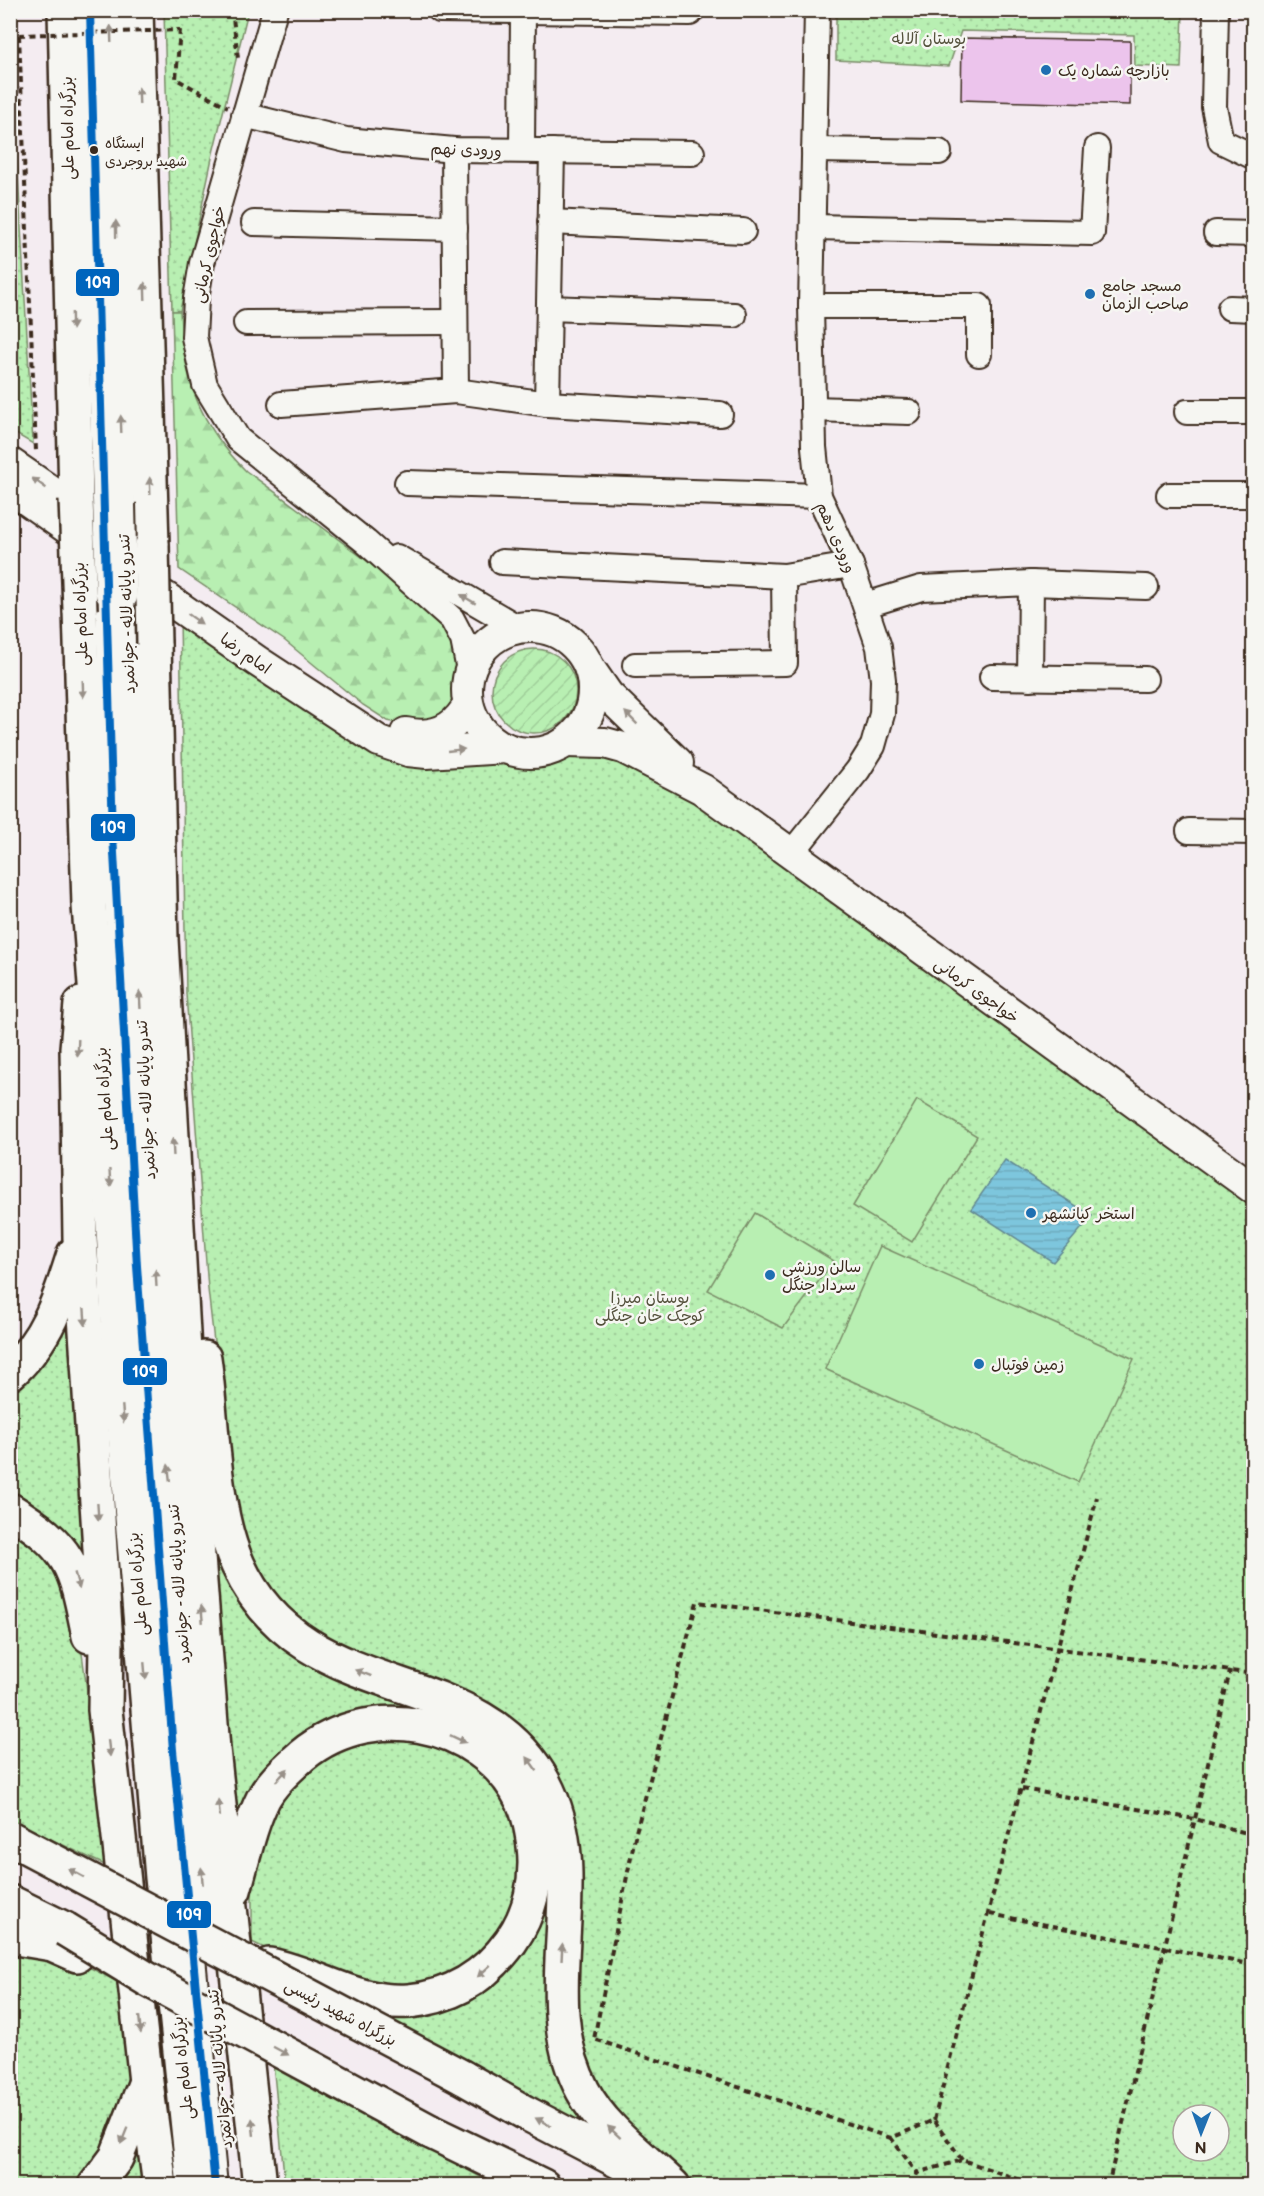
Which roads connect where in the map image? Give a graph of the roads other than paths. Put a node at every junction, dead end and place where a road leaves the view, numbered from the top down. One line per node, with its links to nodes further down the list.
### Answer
1 (42, 10): 12 (highway)
2 (65, 10): 12 (highway, بزرگراه امام علی)
3 (90, 10): 49 (street)
4 (110, 10): 49 (street, تندرو پایانه لاله - جوانمرد, one-way to 4)
5 (136, 10): 74 (highway, one-way to 5, bridge)
6 (275, 10): 13 (street, خواجوی کرمانی)
7 (440, 10): 10 (street)
8 (817, 10): 17 (street, ورودی دهم)
9 (1216, 10): 21 (street)
10 (523, 11): 11 (street); 16 (street)
11 (690, 13)
12 (66, 100): 49 (highway, بزرگراه امام علی, one-way to 49)
13 (244, 116): 15 (street, ورودی نهم); 50 (street, خواجوی کرمانی)
14 (1097, 148): 24 (street)
15 (454, 150): 16 (street, ورودی نهم); 25 (street)
16 (522, 150): 18 (street, ورودی نهم)
17 (814, 150): 19 (street); 24 (street, ورودی دهم)
18 (552, 151): 20 (street, ورودی نهم); 22 (street)
19 (939, 152)
20 (692, 153)
21 (1254, 157)
22 (550, 222): 26 (street); 30 (street)
23 (254, 223): 25 (street)
24 (813, 227): 29 (street, ورودی دهم)
25 (455, 228): 32 (street)
26 (743, 231)
27 (1216, 233): 28 (street)
28 (1254, 234)
29 (811, 306): 34 (street); 38 (street, ورودی دهم)
30 (549, 308): 31 (street); 37 (street)
31 (734, 315)
32 (455, 322): 33 (street); 35 (street)
33 (246, 323)
34 (979, 354)
35 (456, 391): 36 (street); 37 (street)
36 (281, 404)
37 (547, 404): 42 (street)
38 (813, 409): 39 (street); 48 (street, ورودی دهم)
39 (909, 412)
40 (1187, 412): 41 (street)
41 (1254, 412)
42 (720, 414)
43 (10, 463): 45 (main road, امام رضا)
44 (407, 483): 48 (street)
45 (24, 485): 65 (main road, امام رضا, one-way to 45); 67 (main road, امام رضا, one-way to 67)
46 (1169, 495): 47 (street)
47 (1254, 495)
48 (819, 496): 52 (street, ورودی دهم)
49 (101, 501): 56 (street, تندرو پایانه لاله - جوانمرد, bridge); 72 (highway, بزرگراه امام علی, one-way to 72, bridge)
50 (366, 542): 58 (street, one-way to 50); 61 (street)
51 (502, 562): 53 (street)
52 (851, 565): 53 (street); 57 (street, ورودی دهم)
53 (784, 576): 59 (street)
54 (1031, 583): 55 (street); 57 (street); 63 (street)
55 (1146, 586)
56 (116, 595): 90 (street); 91 (street, تندرو پایانه لاله - جوانمرد, one-way to 56)
57 (866, 605): 71 (street, ورودی دهم)
58 (519, 628): 60 (main road); 61 (main road)
59 (635, 665)
60 (590, 669): 66 (main road); 68 (main road, one-way to 60)
61 (470, 670): 65 (main road)
62 (992, 677): 63 (street)
63 (1030, 678): 64 (street)
64 (1145, 679)
65 (468, 705): 67 (main road)
66 (566, 742): 67 (main road); 68 (main road)
67 (506, 748)
68 (702, 789): 71 (main road, خواجوی کرمانی)
69 (1189, 831): 70 (street)
70 (1254, 832)
71 (790, 855): 73 (main road, خواجوی کرمانی)
72 (89, 906): 75 (highway, one-way to 75); 89 (highway, بزرگراه امام علی, one-way to 89)
73 (1254, 1189)
74 (178, 1233): 81 (highway, one-way to 74); 95 (highway, one-way to 74)
75 (80, 1238): 76 (highway); 78 (highway, one-way to 78)
76 (10, 1373)
77 (10, 1510): 78 (highway, one-way to 78)
78 (105, 1710): 85 (highway, one-way to 85)
79 (10, 1838): 84 (highway, بزرگراه شهید رئیسی, one-way to 79, bridge)
80 (10, 1902): 83 (highway)
81 (229, 1906): 84 (highway, one-way to 84); 92 (highway, one-way to 81)
82 (10, 1937): 83 (highway)
83 (71, 1942): 86 (highway, one-way to 86, bridge)
84 (246, 1961): 95 (highway, بزرگراه شهید رئیسی, one-way to 84, bridge)
85 (146, 2082): 87 (highway, one-way to 87); 88 (highway)
86 (478, 2156): 93 (highway); 94 (highway)
87 (95, 2186)
88 (160, 2186)
89 (194, 2186)
90 (215, 2186)
91 (232, 2186)
92 (260, 2186)
93 (512, 2186)
94 (543, 2186)
95 (672, 2186)

